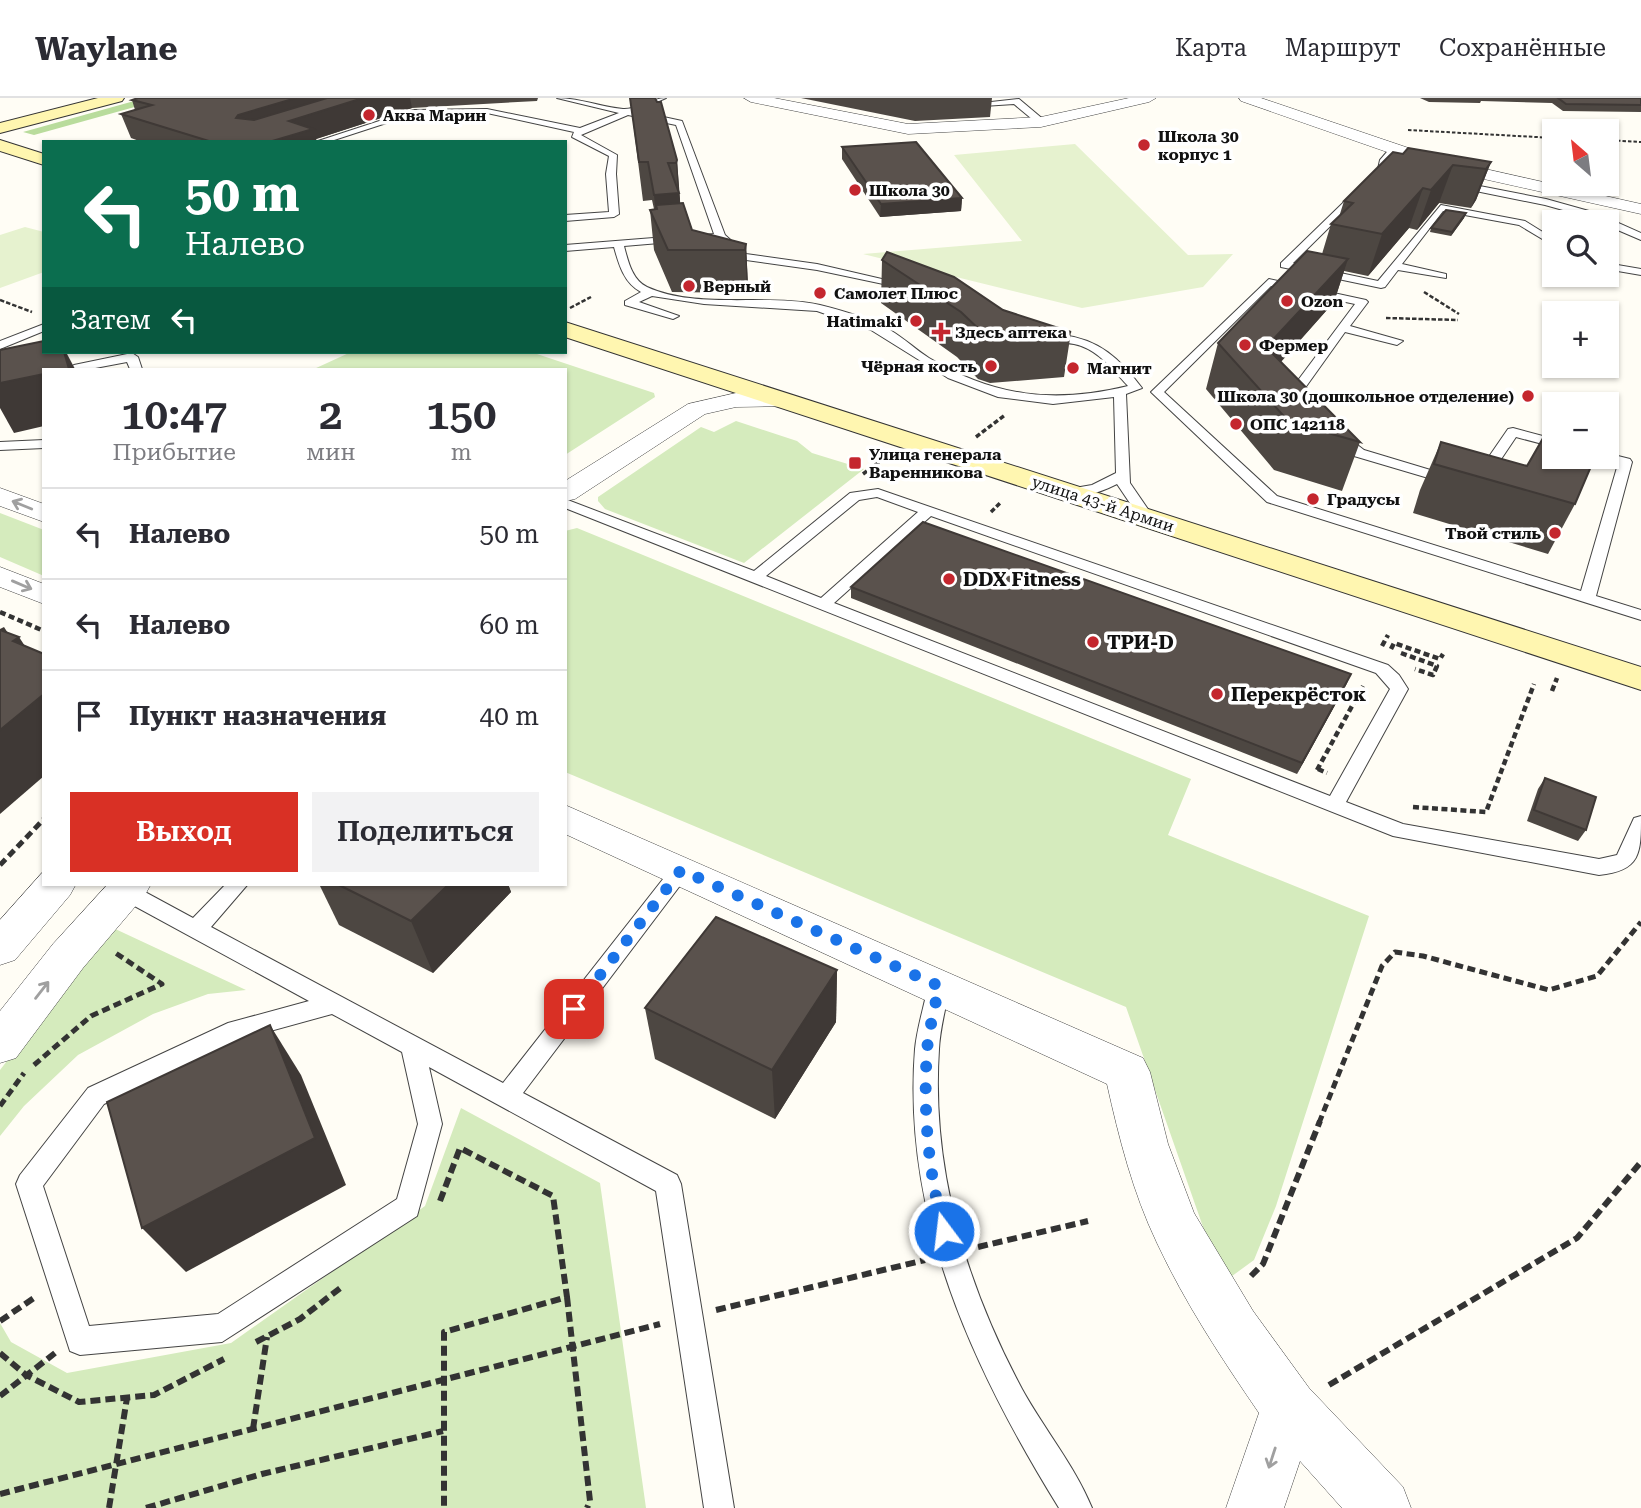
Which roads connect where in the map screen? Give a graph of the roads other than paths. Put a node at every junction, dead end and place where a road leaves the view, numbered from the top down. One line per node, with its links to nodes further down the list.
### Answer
1 (116, 98): 12 (main road)
2 (561, 98): 9 (lane)
3 (662, 98): 9 (lane)
4 (751, 98): 10 (street)
5 (1149, 98): 10 (street)
6 (1246, 98): 14 (street)
7 (1019, 100): 8 (lane); 10 (lane)
8 (961, 105)
9 (626, 112): 11 (lane); 21 (lane)
10 (1041, 122)
11 (581, 131): 13 (lane); 20 (lane)
12 (2, 137): 15 (main road)
13 (325, 140)
14 (1392, 149): 16 (lane); 19 (street)
15 (42, 159)
16 (1382, 170): 17 (lane); 26 (lane)
17 (1395, 172)
18 (1436, 181): 23 (lane)
19 (1641, 209)
20 (567, 218)
21 (720, 236): 24 (lane); 30 (lane)
22 (1542, 236): 26 (lane)
23 (1641, 237)
24 (618, 244): 25 (lane); 31 (lane)
25 (567, 248)
26 (1395, 266): 29 (lane)
27 (1619, 268): 28 (lane)
28 (1641, 272)
29 (1442, 276)
30 (918, 289)
31 (650, 292): 32 (lane); 44 (lane)
32 (673, 316)
33 (1346, 323): 37 (lane); 43 (lane); 47 (lane)
34 (42, 328): 38 (lane)
35 (567, 330): 41 (main road, улица 43-й Армии)
36 (1034, 335): 42 (lane)
37 (1397, 341)
38 (0, 345)
39 (79, 368): 40 (lane)
40 (136, 368)
41 (688, 369): 45 (main road, улица 43-й Армии); 46 (street)
42 (1136, 388): 43 (lane); 44 (lane)
43 (1157, 392): 64 (lane)
44 (1120, 393): 53 (lane)
45 (786, 401): 46 (street); 55 (main road, улица 43-й Армии)
46 (697, 409): 54 (street)
47 (1311, 411)
48 (1330, 428): 49 (lane)
49 (1542, 440)
50 (42, 444): 51 (lane)
51 (0, 446)
52 (1619, 460): 64 (lane)
53 (1122, 475): 55 (lane); 60 (lane)
54 (567, 492)
55 (1068, 493): 60 (main road, улица 43-й Армии)
56 (0, 496): 59 (street, one-way to 56)
57 (567, 504): 62 (lane)
58 (928, 511): 62 (lane); 65 (lane); 68 (lane)
59 (42, 512)
60 (1147, 518): 67 (main road, улица 43-й Армии)
61 (0, 576): 63 (street, one-way to 63)
62 (755, 578): 65 (lane)
63 (42, 594)
64 (1587, 598): 66 (lane)
65 (823, 604): 68 (lane)
66 (1641, 615)
67 (1641, 679)
68 (1334, 807): 70 (lane)
69 (567, 819): 71 (street)
70 (1641, 823)
71 (681, 870): 77 (street); 81 (lane)
72 (54, 886): 76 (street)
73 (236, 886): 75 (lane)
74 (128, 887): 75 (lane); 79 (street, one-way to 74)
75 (196, 929): 78 (lane)
76 (0, 948)
77 (939, 986): 82 (street); 84 (lane)
78 (334, 1004): 80 (lane); 80 (lane)
79 (0, 1044)
80 (412, 1046): 81 (lane)
81 (506, 1097): 83 (lane)
82 (1289, 1408): 85 (street, one-way to 85); 86 (street)
83 (719, 1508)
84 (1076, 1508)
85 (1255, 1508)
86 (1382, 1508)

